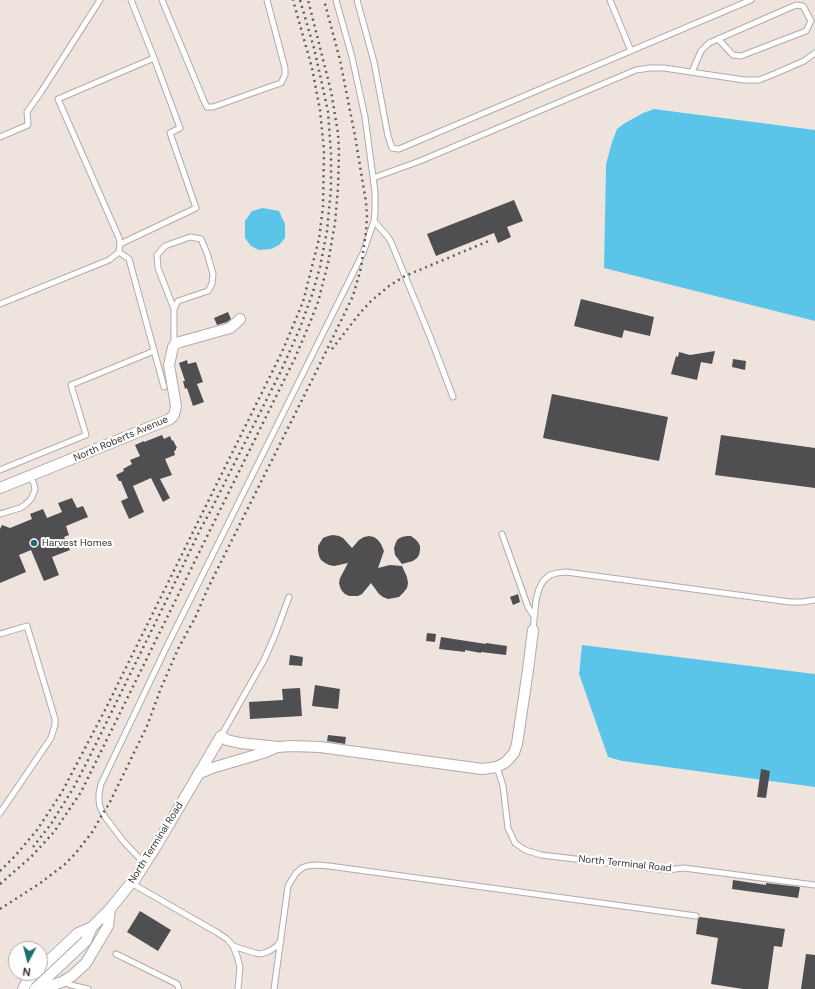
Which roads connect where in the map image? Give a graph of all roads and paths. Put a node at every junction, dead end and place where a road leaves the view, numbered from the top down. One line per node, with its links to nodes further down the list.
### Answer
1 (100, 0): 14 (lane)
2 (131, 0): 12 (lane)
3 (162, 0): 4 (lane)
4 (267, 0)
5 (336, 0): 15 (lane)
6 (357, 0): 10 (lane)
7 (610, 0): 10 (lane)
8 (751, 0): 10 (lane)
9 (718, 39): 9 (lane); 13 (lane)
10 (631, 51)
11 (815, 53): 13 (lane)
12 (154, 58): 17 (lane); 17 (lane)
13 (692, 72): 15 (lane)
14 (0, 137)
15 (373, 178): 16 (lane)
16 (374, 221): 25 (lane); 41 (lane)
17 (120, 244): 18 (lane)
18 (119, 252): 19 (lane); 23 (lane)
19 (0, 304)
20 (174, 309): 20 (lane); 22 (lane)
21 (240, 319): 22 (street)
22 (174, 346): 27 (street, North Roberts Avenue)
23 (154, 351): 24 (lane); 26 (lane)
24 (164, 387)
25 (453, 397)
26 (0, 470)
27 (30, 476): 28 (street, North Roberts Avenue); 29 (lane)
28 (0, 488)
29 (0, 514)
30 (502, 534): 33 (lane)
31 (288, 597): 36 (lane)
32 (815, 600): 33 (lane)
33 (534, 616): 34 (lane)
34 (532, 630): 38 (street)
35 (0, 634): 40 (lane)
36 (221, 736): 37 (street); 39 (street, North Terminal Road)
37 (278, 747): 38 (street); 39 (street)
38 (498, 767): 43 (lane, North Terminal Road)
39 (198, 774): 41 (street, North Terminal Road)
40 (0, 813)
41 (144, 863): 42 (street, North Terminal Road)
42 (131, 883): 44 (street, North Terminal Road); 48 (lane)
43 (815, 886)
44 (110, 909): 46 (street, North Terminal Road); 51 (street, North Terminal Road)
45 (696, 916): 47 (lane)
46 (92, 927): 50 (street, North Terminal Road); 52 (street, North Terminal Road)
47 (281, 939): 48 (lane); 56 (lane)
48 (233, 946): 55 (lane)
49 (116, 954): 54 (lane)
50 (48, 961)
51 (62, 982): 52 (street, North Terminal Road); 53 (lane)
52 (36, 989)
53 (88, 989)
54 (179, 989)
55 (238, 989)
56 (274, 989)

